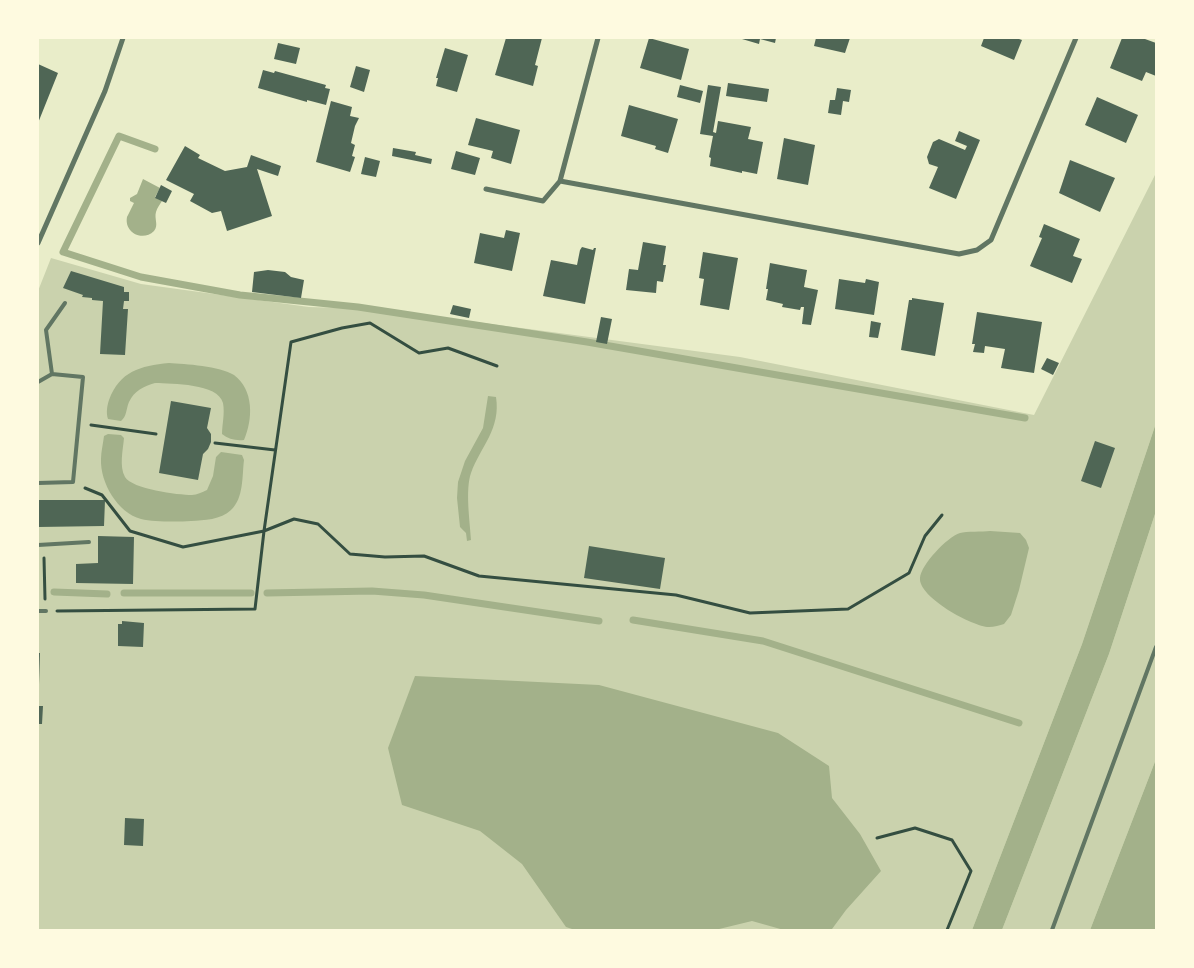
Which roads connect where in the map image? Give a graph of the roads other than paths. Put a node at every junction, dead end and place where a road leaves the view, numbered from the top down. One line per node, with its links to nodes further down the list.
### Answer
1 (123, 38): 6 (street)
2 (598, 38): 4 (street)
3 (1076, 38): 4 (street)
4 (560, 181): 5 (street)
5 (486, 189)
6 (38, 242)
7 (65, 303): 8 (lane)
8 (52, 374): 9 (lane); 10 (lane)
9 (38, 382)
10 (38, 484)
11 (89, 542): 12 (lane)
12 (38, 546)
13 (46, 611): 14 (lane)
14 (38, 612)
15 (1156, 647): 16 (lane)
16 (1052, 930)

